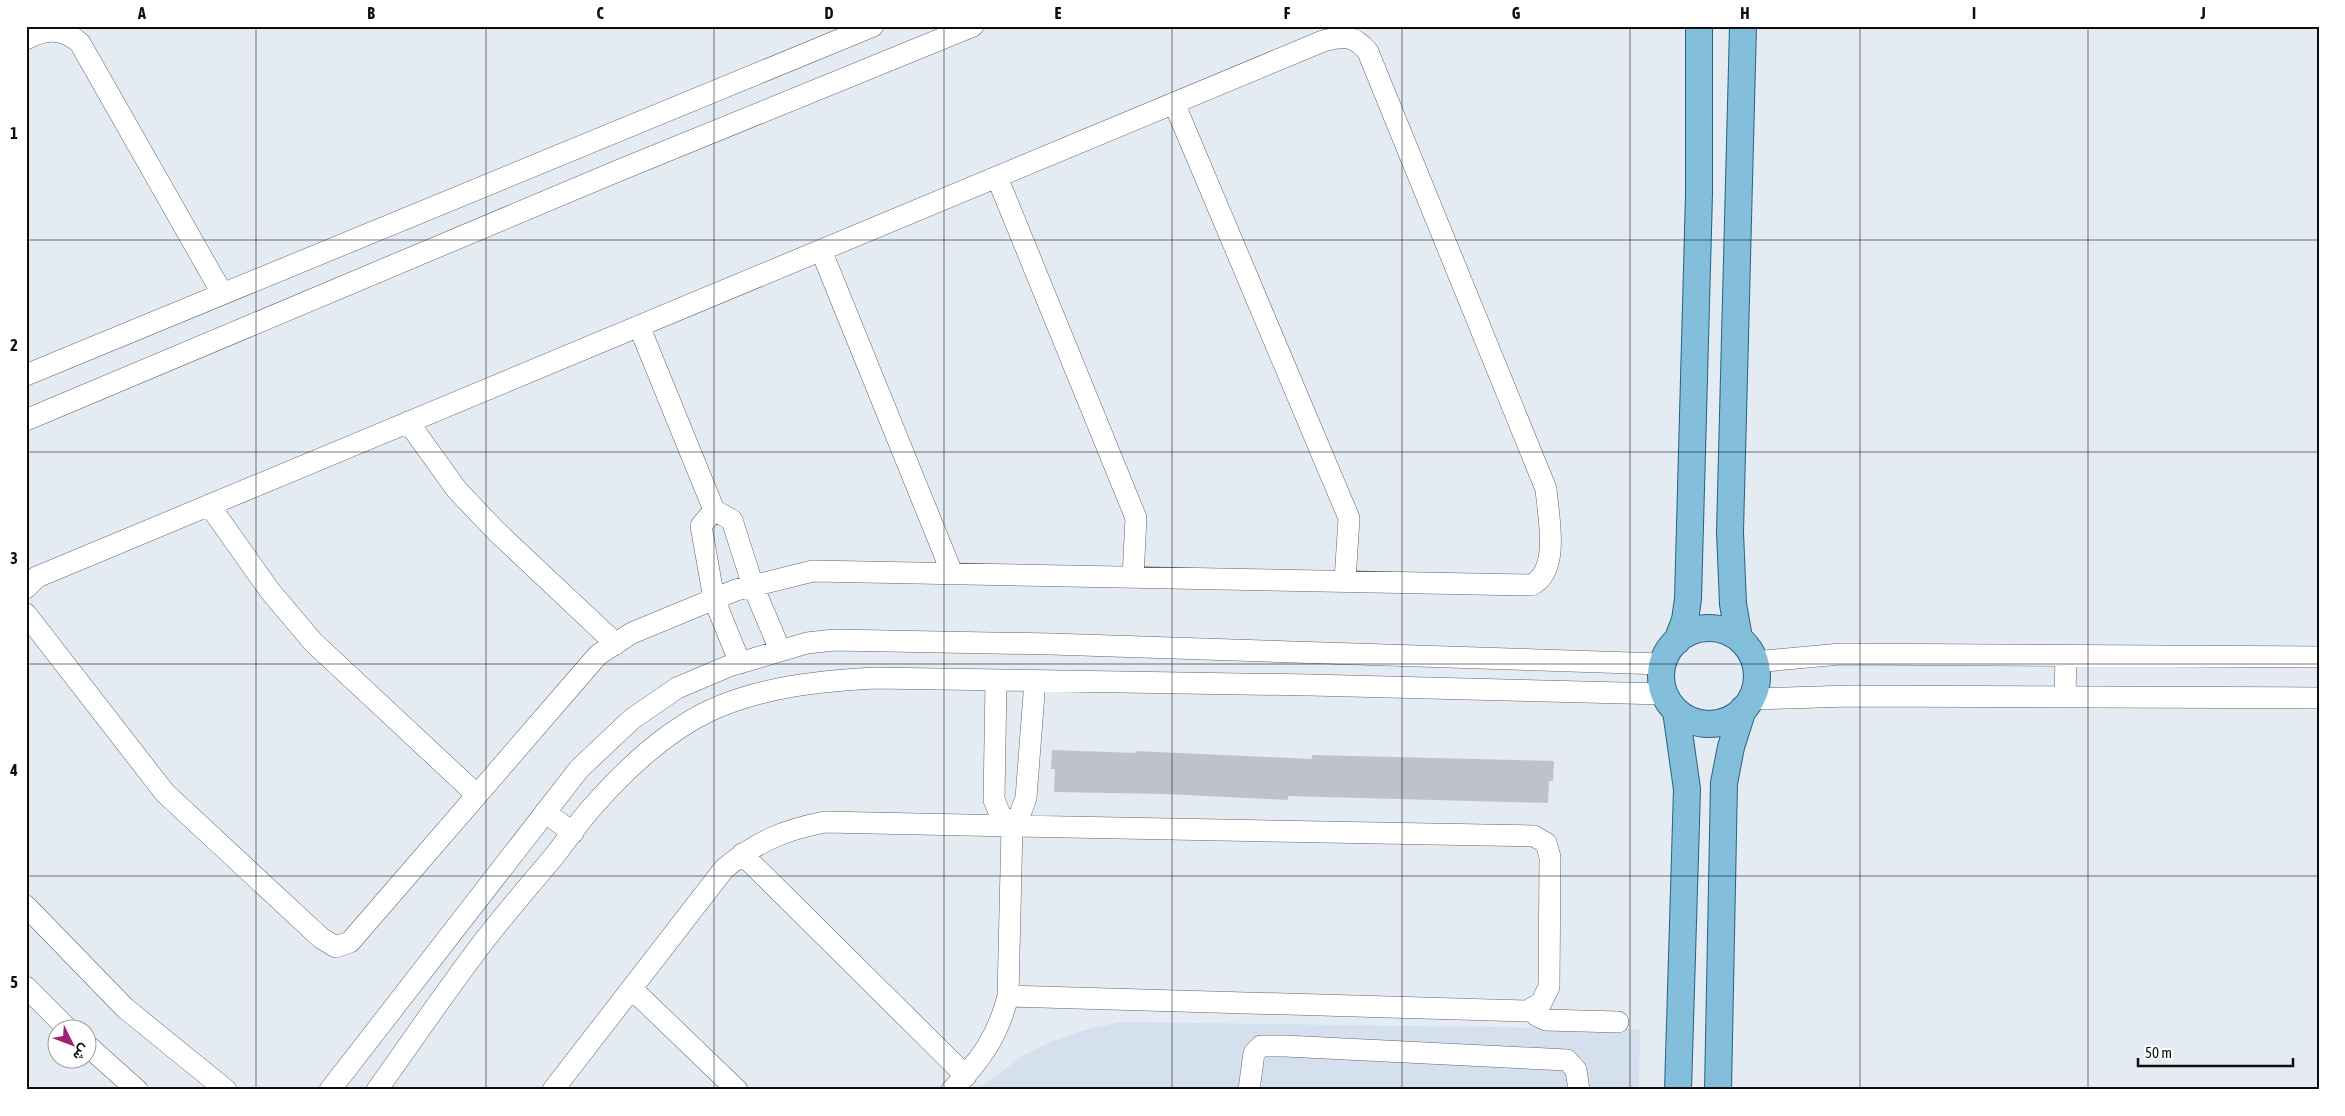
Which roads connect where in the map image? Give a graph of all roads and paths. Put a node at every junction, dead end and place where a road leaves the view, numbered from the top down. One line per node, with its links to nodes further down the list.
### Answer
1 (872, 26): 9 (street)
2 (973, 26): 12 (street)
3 (1699, 26): 24 (main road)
4 (1743, 26): 23 (main road)
5 (26, 39): 9 (street)
6 (1174, 103): 7 (street); 18 (street); 18 (street)
7 (997, 177): 8 (street); 17 (street)
8 (821, 250): 10 (street); 16 (street)
9 (222, 293): 11 (street)
10 (639, 326): 13 (street); 15 (street)
11 (26, 375)
12 (26, 420)
13 (408, 422): 14 (street); 25 (street)
14 (208, 506): 20 (street); 40 (street)
15 (714, 510): 19 (street); 21 (street)
16 (952, 573): 17 (street); 19 (street)
17 (1133, 577): 18 (street)
18 (1346, 581)
19 (753, 586): 21 (street); 26 (street)
20 (26, 588)
21 (714, 599): 25 (street); 31 (street)
22 (26, 614): 40 (street)
23 (1739, 638): 24 (main road); 30 (main road)
24 (1677, 641): 32 (main road)
25 (616, 644): 40 (street)
26 (780, 650): 27 (street); 31 (street)
27 (1314, 653): 32 (street); 35 (street)
28 (2066, 656): 29 (street); 30 (street); 36 (street)
29 (2319, 657)
30 (1754, 662): 39 (main road)
31 (740, 663): 41 (street)
32 (1662, 664): 38 (main road)
33 (1035, 681): 34 (street); 35 (street); 42 (street)
34 (996, 682): 42 (street); 43 (street)
35 (1310, 685): 38 (street)
36 (2065, 696): 37 (street); 39 (street)
37 (2319, 698)
38 (1670, 703): 39 (main road); 62 (main road)
39 (1747, 704): 63 (main road)
40 (477, 795)
41 (545, 812): 43 (street); 56 (street)
42 (1012, 826): 44 (street); 48 (street); 49 (street)
43 (573, 833): 57 (street)
44 (742, 854): 47 (street); 53 (street)
45 (26, 906): 55 (street)
46 (26, 987): 50 (street)
47 (632, 989): 58 (street); 59 (street)
48 (1008, 996): 49 (street); 53 (street)
49 (1534, 1008): 51 (street)
50 (57, 1018)
51 (1618, 1022)
52 (98, 1055): 54 (street)
53 (959, 1083)
54 (137, 1090)
55 (226, 1090)
56 (330, 1090)
57 (377, 1090)
58 (553, 1090)
59 (737, 1090)
60 (1249, 1090): 61 (street)
61 (1579, 1090)
62 (1678, 1090)
63 (1718, 1090)

